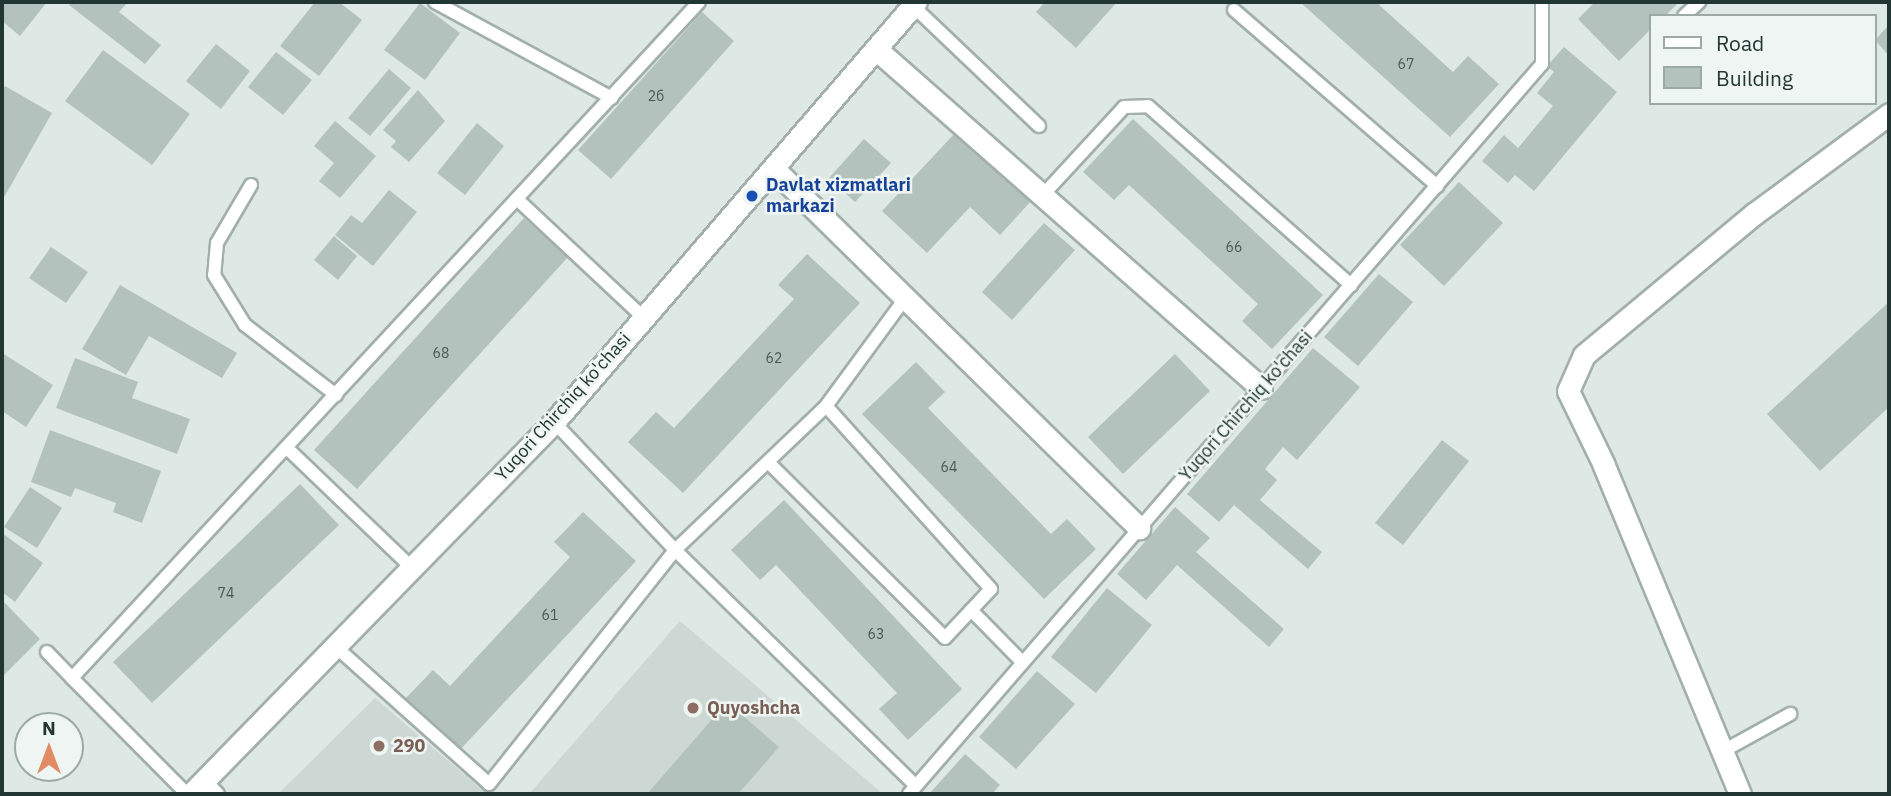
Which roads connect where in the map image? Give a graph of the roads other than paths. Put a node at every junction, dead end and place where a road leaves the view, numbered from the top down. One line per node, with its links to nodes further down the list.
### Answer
1 (435, 2): 9 (lane)
2 (699, 2): 9 (lane)
3 (1542, 2): 14 (lane, Yuqori Chirchiq ko'chasi)
4 (1699, 2): 7 (lane)
5 (914, 4): 8 (street, Yuqori Chirchiq ko'chasi); 11 (lane)
6 (1234, 10): 14 (lane)
7 (1686, 14)
8 (876, 49): 12 (street, Yuqori Chirchiq ko'chasi); 15 (street)
9 (612, 98): 16 (lane)
10 (1889, 114): 35 (street)
11 (1039, 126)
12 (775, 170): 18 (street); 19 (street, Yuqori Chirchiq ko'chasi)
13 (251, 184): 21 (lane)
14 (1437, 186): 17 (lane, Yuqori Chirchiq ko'chasi)
15 (1042, 196): 17 (lane); 20 (street)
16 (518, 200): 19 (lane); 21 (lane)
17 (1351, 285): 20 (lane, Yuqori Chirchiq ko'chasi)
18 (904, 300): 22 (lane); 26 (street)
19 (644, 318): 23 (street, Yuqori Chirchiq ko'chasi)
20 (1261, 388): 26 (lane, Yuqori Chirchiq ko'chasi)
21 (336, 395): 24 (lane)
22 (826, 406): 25 (lane); 29 (lane)
23 (554, 422): 27 (lane); 28 (street, Yuqori Chirchiq ko'chasi)
24 (287, 448): 28 (lane); 33 (lane)
25 (769, 463): 27 (lane); 29 (lane)
26 (1139, 528): 32 (lane, Yuqori Chirchiq ko'chasi)
27 (675, 550): 30 (lane); 36 (lane)
28 (412, 568): 30 (street, Yuqori Chirchiq ko'chasi)
29 (971, 610): 32 (lane)
30 (336, 647): 37 (street, Yuqori Chirchiq ko'chasi)
31 (47, 653): 33 (lane)
32 (1023, 663): 36 (lane, Yuqori Chirchiq ko'chasi)
33 (72, 677): 37 (lane)
34 (1790, 714): 35 (lane)
35 (1723, 751): 38 (street)
36 (913, 790)
37 (200, 791)
38 (1740, 794)

